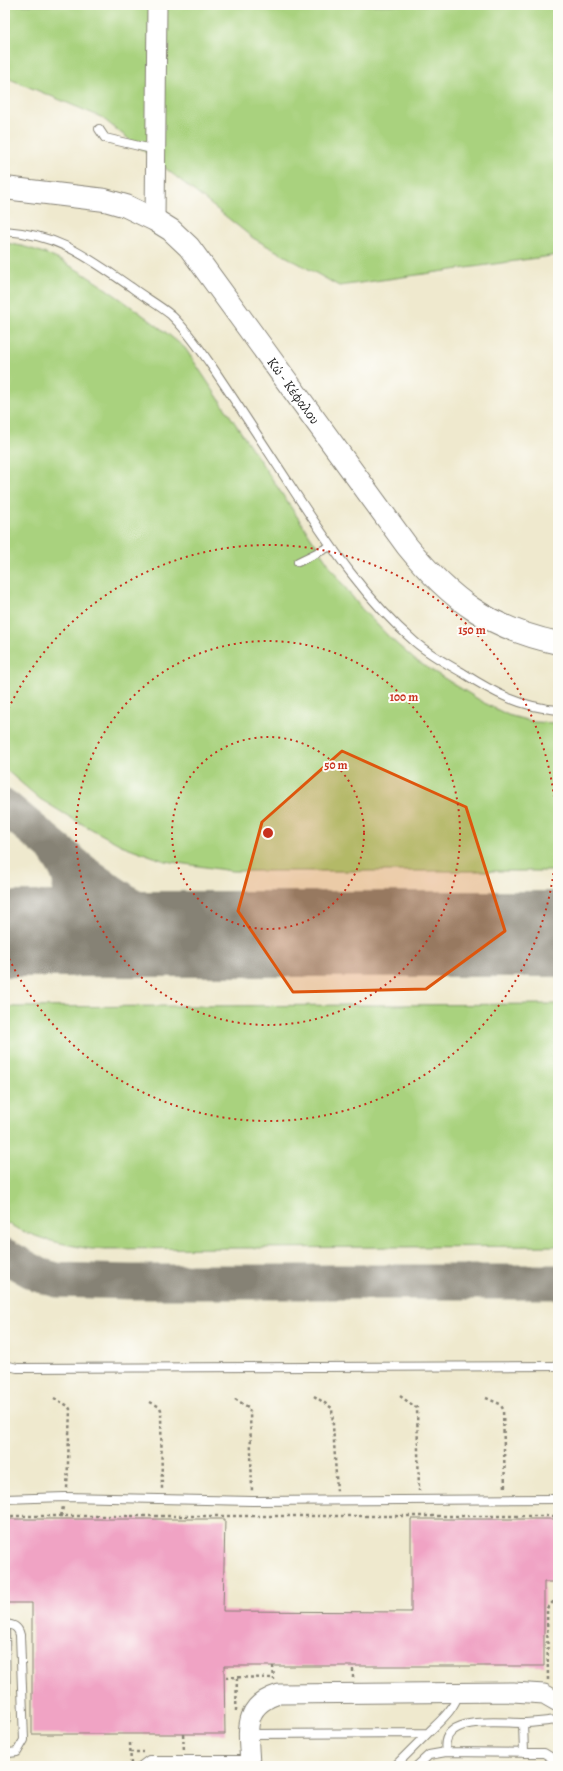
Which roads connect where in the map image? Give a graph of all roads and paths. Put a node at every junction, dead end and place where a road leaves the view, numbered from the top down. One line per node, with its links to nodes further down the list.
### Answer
1 (158, 5): 3 (street)
2 (99, 129): 3 (lane)
3 (156, 150): 5 (street)
4 (5, 188): 5 (main road, Κώ - Κέφαλου)
5 (155, 220): 9 (main road, Κώ - Κέφαλου)
6 (5, 231): 7 (lane)
7 (331, 546): 8 (lane); 10 (lane)
8 (298, 562)
9 (558, 643)
10 (558, 710)
11 (5, 1365): 12 (lane)
12 (558, 1366)
13 (314, 1396): 24 (path)
14 (400, 1396): 25 (path)
15 (54, 1398): 19 (path)
16 (486, 1398): 22 (path)
17 (235, 1399): 26 (path)
18 (150, 1402): 21 (path)
19 (65, 1497): 20 (lane); 21 (lane); 28 (path)
20 (5, 1499)
21 (162, 1499): 26 (lane); 29 (path)
22 (505, 1499): 23 (lane); 25 (lane); 33 (path)
23 (558, 1499)
24 (338, 1500): 25 (lane); 26 (lane); 31 (path)
25 (419, 1500): 32 (path)
26 (252, 1501): 30 (path)
27 (5, 1516): 28 (path)
28 (61, 1516): 29 (path)
29 (162, 1516): 30 (path)
30 (253, 1516): 31 (path)
31 (338, 1516): 32 (path)
32 (420, 1516): 33 (path)
33 (505, 1516): 34 (path)
34 (558, 1516)
35 (558, 1602): 41 (path)
36 (5, 1624): 49 (lane)
37 (5, 1628): 43 (lane)
38 (354, 1666): 39 (path)
39 (353, 1678)
40 (459, 1692): 41 (street); 45 (lane); 47 (street)
41 (554, 1693)
42 (558, 1720): 44 (lane)
43 (5, 1722)
44 (523, 1723): 51 (lane); 52 (lane)
45 (428, 1733): 47 (lane); 56 (lane)
46 (184, 1734): 50 (path)
47 (249, 1734): 53 (street)
48 (130, 1743): 54 (path)
49 (5, 1750)
50 (184, 1752)
51 (446, 1752): 52 (lane); 57 (lane)
52 (524, 1753): 58 (lane)
53 (250, 1763): 55 (lane)
54 (131, 1766)
55 (141, 1766)
56 (395, 1766)
57 (417, 1766)
58 (552, 1766)

